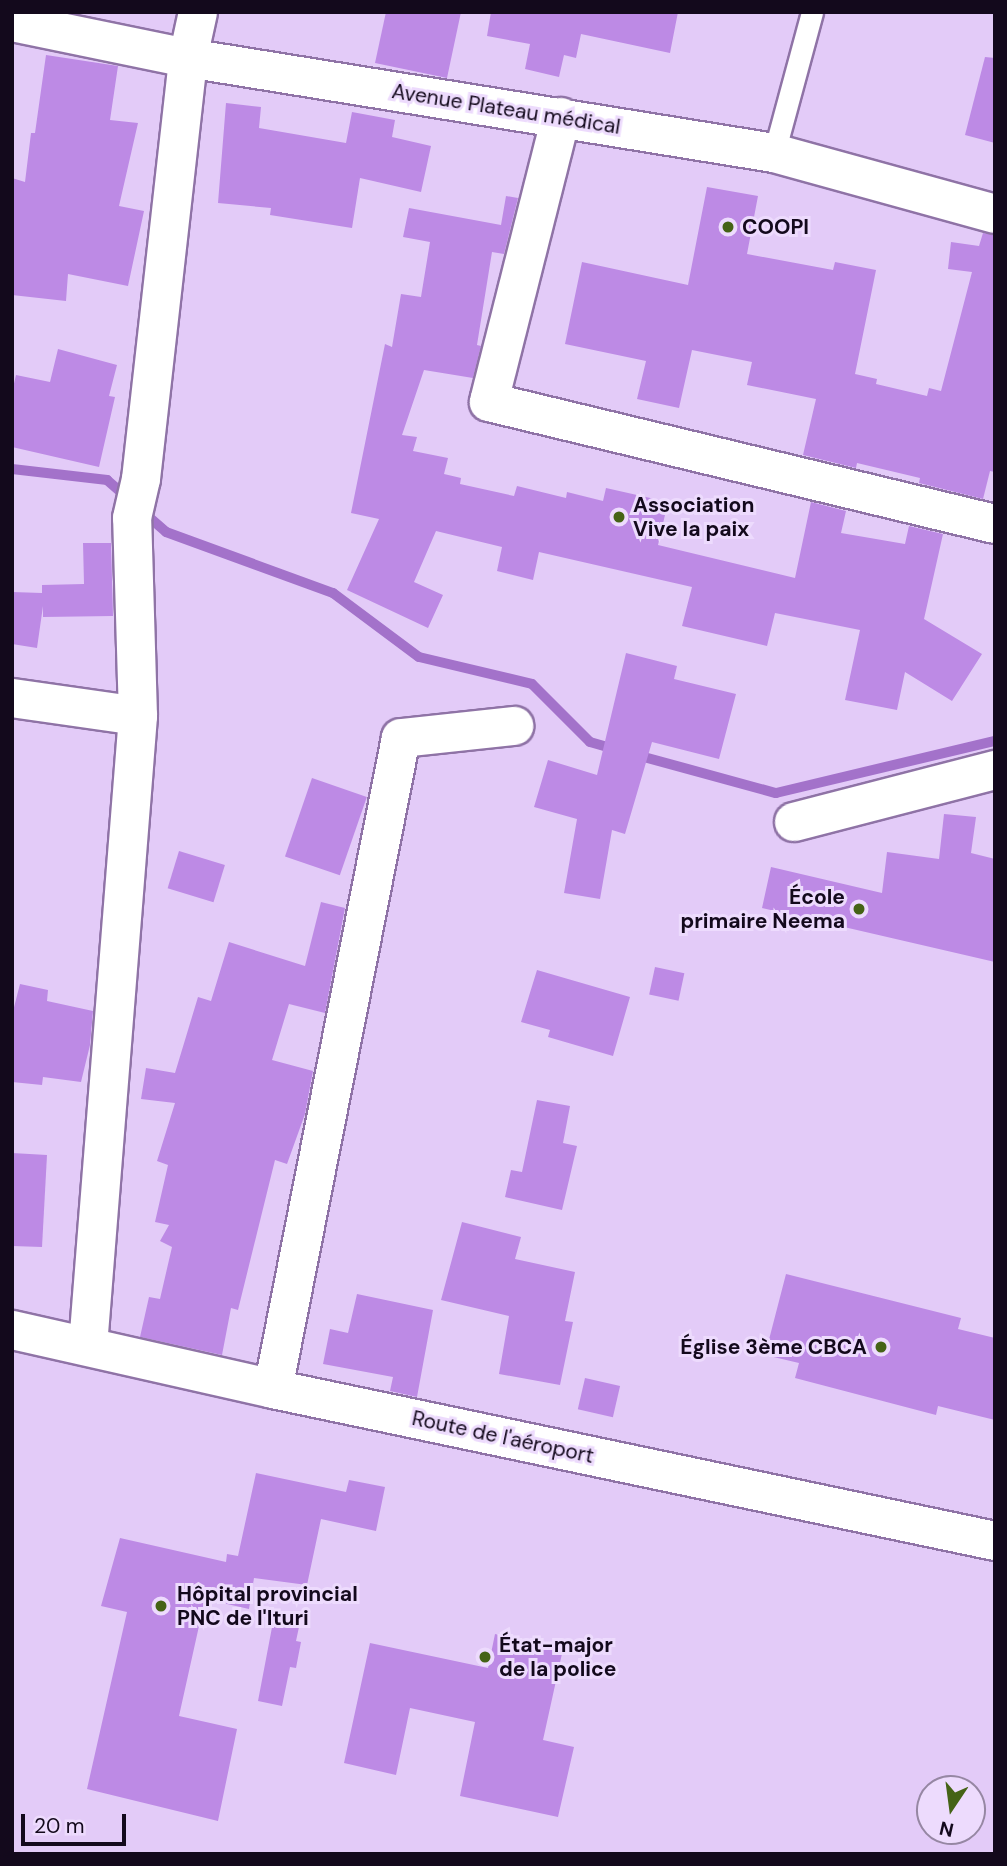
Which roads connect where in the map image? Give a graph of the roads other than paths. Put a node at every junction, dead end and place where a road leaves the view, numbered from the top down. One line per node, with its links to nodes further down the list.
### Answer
1 (198, 12): 4 (street)
2 (812, 12): 6 (lane)
3 (12, 22): 4 (street, Avenue Plateau médical)
4 (188, 58): 5 (street, Avenue Plateau médical); 10 (street)
5 (561, 117): 6 (street, Avenue Plateau médical); 8 (street)
6 (774, 153): 7 (street, Avenue Plateau médical)
7 (995, 214)
8 (995, 524)
9 (12, 698): 10 (street)
10 (138, 716): 15 (street)
11 (514, 726): 16 (street)
12 (995, 770): 13 (street)
13 (794, 822)
14 (12, 1329): 15 (street, Route de l'aéroport)
15 (88, 1346): 16 (street, Route de l'aéroport)
16 (273, 1389): 17 (street, Route de l'aéroport)
17 (995, 1541)

